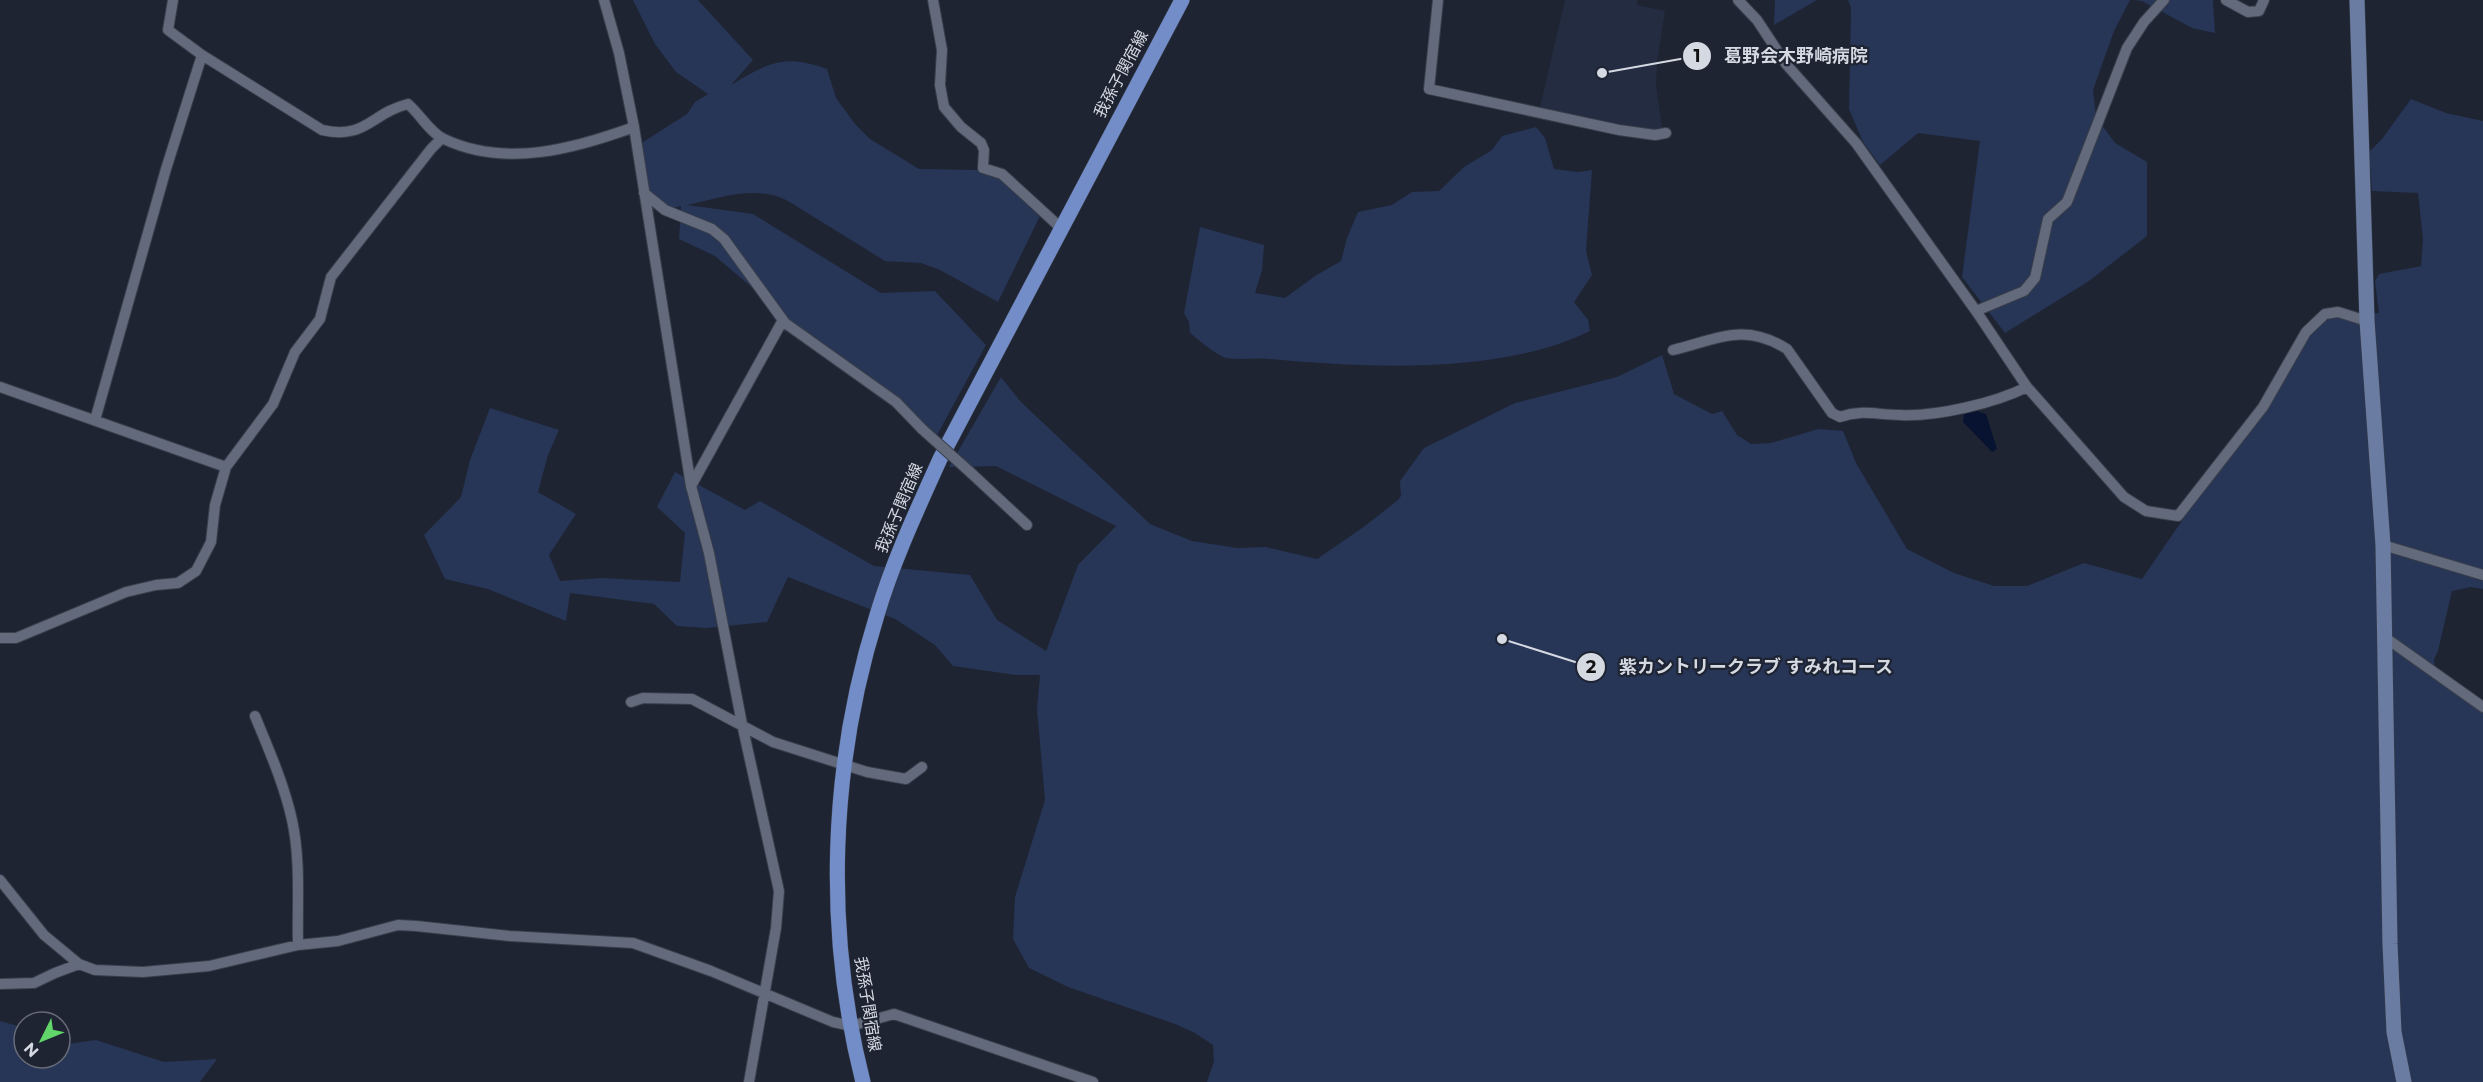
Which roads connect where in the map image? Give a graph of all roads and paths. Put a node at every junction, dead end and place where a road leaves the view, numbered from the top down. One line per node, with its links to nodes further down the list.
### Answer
1 (173, 0): 11 (street)
2 (604, 0): 12 (street)
3 (933, 0): 16 (street)
4 (1182, 0): 16 (main road, 我孫子関宿線)
5 (1438, 0): 13 (street)
6 (1738, 0): 17 (street)
7 (2164, 0): 17 (street)
8 (2226, 0): 9 (street)
9 (2264, 0)
10 (2357, 0): 19 (street)
11 (202, 55): 14 (street); 23 (street)
12 (634, 127): 14 (street); 15 (street)
13 (1666, 133)
14 (442, 138): 24 (street)
15 (644, 193): 18 (street); 25 (street)
16 (1060, 228): 35 (main road, 我孫子関宿線)
17 (1976, 311): 22 (street)
18 (783, 320): 25 (street); 26 (street, bridge)
19 (2367, 321): 22 (street); 27 (street)
20 (1673, 350): 22 (street)
21 (0, 387): 23 (street)
22 (2027, 387)
23 (95, 420): 24 (street)
24 (226, 467): 30 (street)
25 (691, 486): 34 (street)
26 (1028, 525)
27 (2383, 545): 28 (street); 29 (street)
28 (2483, 575)
29 (2384, 636): 32 (street); 46 (street)
30 (0, 638)
31 (631, 702): 34 (street)
32 (2483, 707)
33 (255, 716): 38 (street)
34 (742, 724): 35 (street); 41 (street)
35 (845, 763): 36 (street); 42 (main road, 我孫子関宿線)
36 (922, 767)
37 (0, 880): 39 (street)
38 (298, 945): 39 (street); 41 (street)
39 (80, 964): 40 (street)
40 (0, 984)
41 (765, 994): 42 (street); 43 (street)
42 (851, 1026): 44 (main road, 我孫子関宿線); 45 (street)
43 (749, 1082)
44 (863, 1082)
45 (1093, 1082)
46 (2404, 1082)

